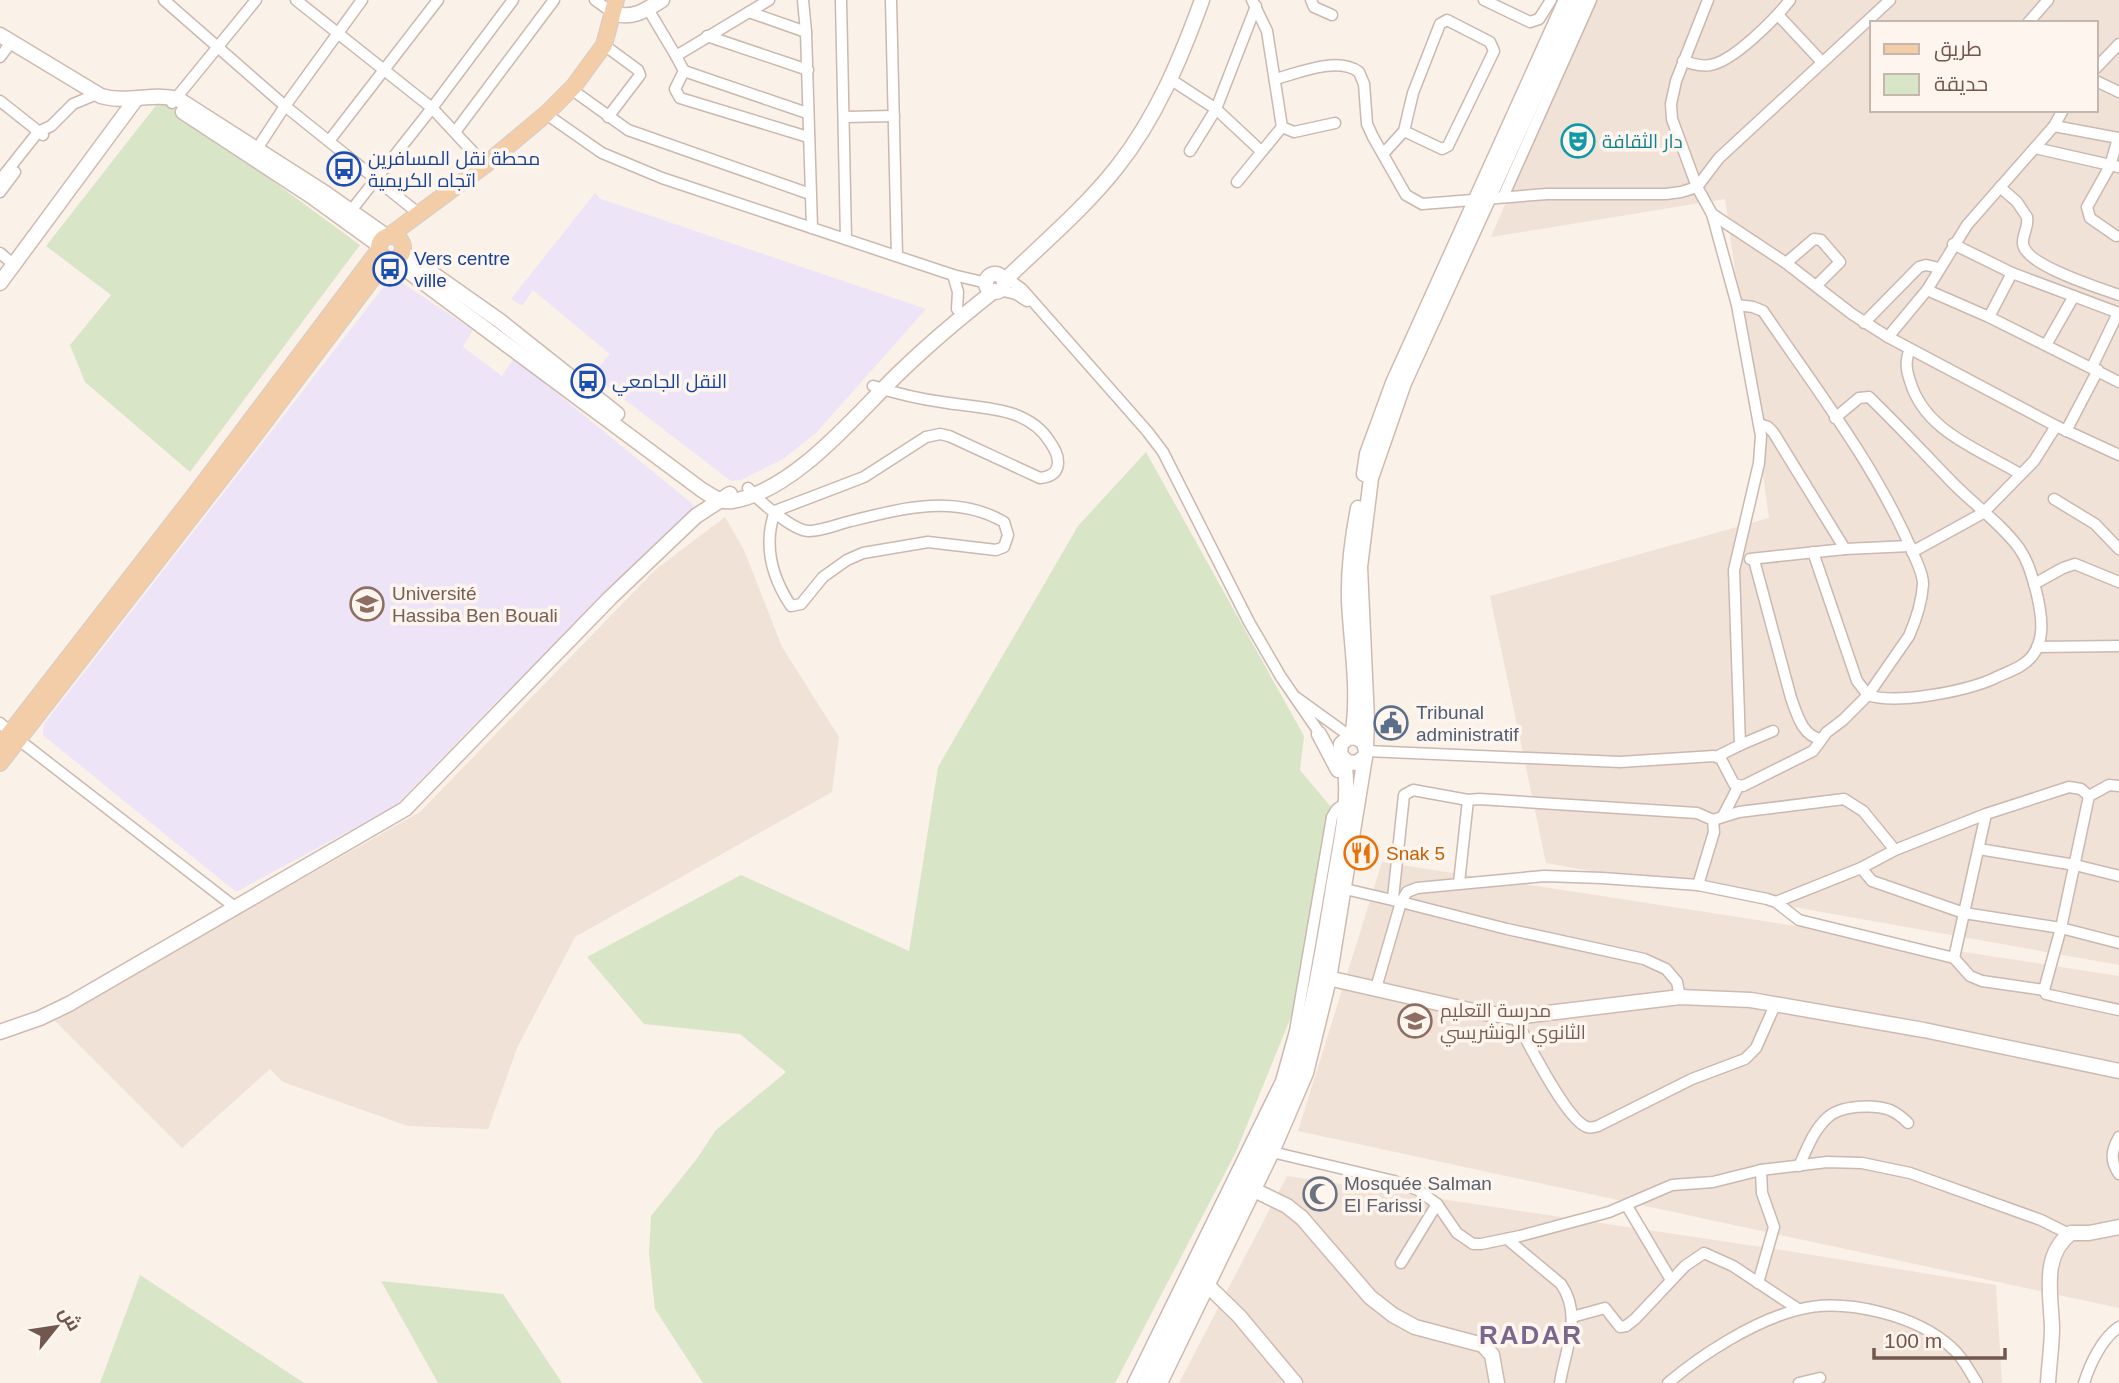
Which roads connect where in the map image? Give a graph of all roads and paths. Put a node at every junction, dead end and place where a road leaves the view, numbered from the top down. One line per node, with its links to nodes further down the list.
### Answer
1 (163, 0): 29 (street)
2 (184, 0): 29 (street)
3 (256, 0): 41 (street)
4 (296, 0): 36 (street)
5 (362, 0): 36 (street)
6 (438, 0): 48 (street)
7 (513, 0): 60 (street)
8 (553, 0): 73 (street)
9 (595, 0): 28 (street)
10 (662, 0): 30 (main road)
11 (769, 0): 31 (street)
12 (803, 0): 35 (street)
13 (841, 0): 67 (street)
14 (891, 0): 65 (street)
15 (1192, 0): 89 (main road)
16 (1202, 0): 50 (main road)
17 (1311, 0): 33 (street)
18 (1484, 0): 19 (street)
19 (1551, 0)
20 (1566, 0): 92 (main road)
21 (1579, 0): 92 (main road)
22 (1591, 0): 92 (street)
23 (1790, 0): 32 (street)
24 (1889, 0): 45 (street)
25 (2048, 0): 34 (street)
26 (1703, 2): 44 (street)
27 (1254, 3): 51 (street); 61 (street)
28 (615, 7): 30 (main road); 40 (main road)
29 (175, 9): 41 (street)
30 (648, 9): 43 (street)
31 (749, 12): 35 (street); 37 (street)
32 (1778, 15): 44 (street); 45 (street)
33 (1332, 16)
34 (2030, 21)
35 (807, 32): 47 (street)
36 (337, 34): 48 (street); 59 (street)
37 (707, 36): 43 (street); 47 (street)
38 (6, 38): 42 (street); 55 (main road)
39 (2119, 44): 46 (street)
40 (604, 45): 53 (main road); 66 (street)
41 (218, 49): 57 (street); 59 (street)
42 (0, 57)
43 (676, 57): 49 (street)
44 (1682, 61): 87 (street)
45 (1822, 62): 87 (street)
46 (2098, 66)
47 (808, 70): 63 (street)
48 (384, 71): 60 (street); 76 (street)
49 (684, 71): 63 (street); 74 (street)
50 (1170, 79): 61 (street); 89 (main road)
51 (1275, 79): 70 (street); 81 (street)
52 (2098, 82): 54 (street)
53 (571, 89): 64 (main road); 66 (street)
54 (2119, 92)
55 (97, 94): 56 (main road); 72 (street)
56 (136, 99): 57 (main road); 105 (main road)
57 (171, 100): 80 (main road)
58 (0, 101): 72 (street)
59 (285, 106): 76 (street); 80 (street)
60 (432, 108): 73 (street); 84 (street)
61 (1216, 109): 78 (street); 79 (street)
62 (2062, 112): 69 (street)
63 (807, 113): 74 (street)
64 (546, 114): 82 (main road); 97 (street)
65 (894, 116): 67 (street); 103 (street)
66 (608, 117): 91 (street)
67 (845, 117): 99 (street)
68 (1335, 123): 70 (street)
69 (2054, 126): 75 (street); 77 (street)
70 (1282, 127): 79 (street)
71 (1404, 131): 71 (street); 81 (street)
72 (42, 132): 85 (street); 90 (street)
73 (455, 132): 82 (street)
74 (808, 137): 91 (street)
75 (2118, 138): 83 (street)
76 (329, 141): 84 (street)
77 (2035, 148): 83 (street); 88 (street)
78 (1190, 151)
79 (1261, 152): 86 (street)
80 (254, 153): 96 (main road)
81 (1383, 154): 92 (street)
82 (485, 165): 93 (main road)
83 (2115, 166): 98 (street)
84 (375, 178): 94 (street); 96 (street)
85 (0, 180)
86 (1237, 182)
87 (1697, 187): 92 (street); 95 (street)
88 (2000, 187): 100 (street); 113 (street)
89 (1091, 191): 110 (main road)
90 (0, 192)
91 (810, 194): 97 (street)
92 (1489, 198): 130 (main road)
93 (434, 201): 94 (main road); 101 (main road)
94 (418, 213): 101 (main road)
95 (1712, 214): 104 (street); 115 (street)
96 (348, 215): 101 (main road)
97 (812, 228): 99 (street)
98 (2116, 236)
99 (846, 239): 103 (street)
100 (1953, 244): 106 (street); 107 (street)
101 (390, 247): 134 (main road); 150 (main road)
102 (0, 253): 105 (street)
103 (897, 256): 108 (street)
104 (1786, 263): 111 (street); 111 (street)
105 (14, 265): 109 (main road)
106 (1939, 268): 112 (street); 119 (street)
107 (2012, 273): 114 (street); 118 (street)
108 (953, 275): 110 (street); 116 (street)
109 (0, 283)
110 (996, 284): 116 (main road); 121 (main road); 149 (street)
111 (1816, 286): 119 (street)
112 (1927, 290): 118 (street); 120 (street)
113 (2119, 295)
114 (2074, 296): 117 (street); 122 (street)
115 (1737, 305): 127 (street); 128 (street)
116 (957, 309): 121 (main road)
117 (2118, 313): 124 (street)
118 (1989, 317): 122 (street)
119 (1864, 323): 120 (street)
120 (1888, 337): 123 (street)
121 (922, 345): 126 (main road)
122 (2046, 345): 124 (street)
123 (1910, 349): 129 (street); 132 (street)
124 (2095, 369): 125 (street); 129 (street)
125 (2119, 382)
126 (878, 387): 133 (main road); 136 (street)
127 (1835, 418): 137 (street); 139 (street)
128 (1759, 424): 138 (street); 142 (street)
129 (2061, 429): 131 (street); 132 (street)
130 (1373, 453): 153 (main road); 157 (main road)
131 (2119, 455)
132 (2020, 474): 137 (street)
133 (750, 491): 134 (main road); 136 (street)
134 (726, 498): 178 (main road)
135 (2054, 499): 140 (street)
136 (775, 511): 136 (street)
137 (1983, 513): 139 (street); 145 (street)
138 (1845, 549): 139 (street); 141 (street)
139 (1911, 549): 148 (street)
140 (2119, 549)
141 (1813, 552): 143 (street); 148 (street)
142 (1737, 556): 143 (street); 155 (street)
143 (1754, 560): 154 (street)
144 (2119, 582): 145 (street)
145 (2034, 584): 147 (street)
146 (2119, 646): 147 (street)
147 (2037, 647): 148 (street)
148 (1868, 695): 154 (street)
149 (1295, 696): 152 (street); 153 (street)
150 (10, 731): 156 (main road); 160 (main road); 178 (street)
151 (1773, 731): 155 (street)
152 (1320, 734): 159 (street); 163 (main road)
153 (1352, 737): 157 (main road); 159 (main road)
154 (1821, 739): 162 (street)
155 (1740, 744): 158 (street)
156 (0, 746)
157 (1365, 751): 158 (street); 159 (main road); 175 (main road)
158 (1718, 756): 162 (street)
159 (1342, 757): 163 (main road)
160 (0, 763)
161 (2119, 786): 164 (street)
162 (1738, 787): 167 (street)
163 (1347, 795): 183 (main road); 205 (street)
164 (2090, 796): 166 (street); 170 (street)
165 (1468, 800): 167 (street); 173 (street); 176 (street)
166 (1986, 814): 168 (street); 169 (street)
167 (1718, 818): 169 (street); 174 (street)
168 (1979, 849): 170 (street); 179 (street)
169 (1895, 850): 171 (street)
170 (2075, 864): 172 (street); 180 (street)
171 (1861, 868): 177 (street); 179 (street)
172 (2119, 876)
173 (1459, 883): 174 (street); 176 (street)
174 (1698, 885): 177 (street)
175 (1345, 889): 176 (street); 183 (main road)
176 (1397, 900): 184 (street); 186 (street)
177 (1776, 902): 182 (street)
178 (236, 908): 190 (main road)
179 (1964, 913): 180 (street); 182 (street)
180 (2061, 928): 181 (street); 185 (street)
181 (2119, 943)
182 (1954, 958): 185 (street)
183 (1324, 977): 184 (main road); 194 (main road); 198 (main road)
184 (1376, 988): 189 (main road)
185 (2044, 990): 188 (street)
186 (1680, 997): 187 (main road); 189 (main road)
187 (1775, 1005): 189 (street); 191 (main road)
188 (2119, 1010)
189 (1515, 1017)
190 (0, 1032)
191 (2119, 1071)
192 (1908, 1123): 195 (street)
193 (2119, 1137): 197 (street)
194 (1272, 1152): 198 (main road); 199 (street)
195 (1799, 1166): 196 (street); 202 (street)
196 (1761, 1170): 200 (street); 207 (street)
197 (2119, 1174)
198 (1249, 1187): 205 (main road); 216 (main road)
199 (1437, 1204): 203 (street); 204 (street)
200 (1627, 1206): 203 (street); 206 (street)
201 (2119, 1227): 202 (main road)
202 (2069, 1234): 221 (main road)
203 (1507, 1239): 209 (street)
204 (1401, 1263)
205 (1198, 1278): 212 (main road); 213 (street); 214 (main road); 215 (main road)
206 (1671, 1280): 207 (street); 209 (street)
207 (1758, 1283): 208 (street)
208 (1798, 1309): 218 (street); 220 (street)
209 (1572, 1317): 217 (street)
210 (2119, 1327): 222 (street)
211 (1821, 1378): 219 (street)
212 (1165, 1381)
213 (1133, 1383)
214 (1146, 1383)
215 (1294, 1383)
216 (1497, 1383)
217 (1560, 1383)
218 (1668, 1383)
219 (1799, 1383)
220 (1977, 1383)
221 (2048, 1383)
222 (2084, 1383)

